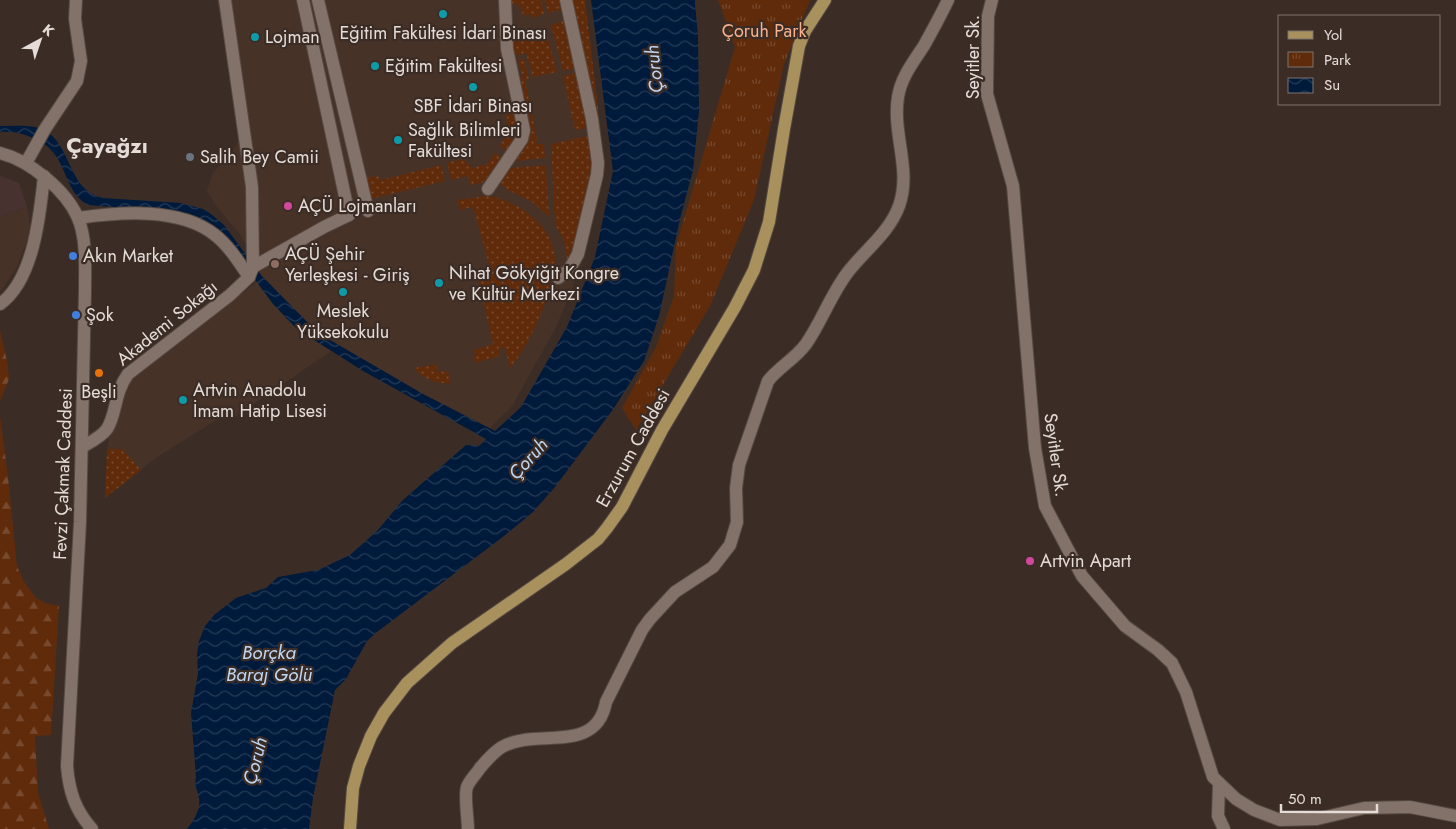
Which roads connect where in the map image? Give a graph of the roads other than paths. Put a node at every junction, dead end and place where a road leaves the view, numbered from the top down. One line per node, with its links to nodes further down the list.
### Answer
1 (76, 0): 11 (street)
2 (224, 0): 16 (street)
3 (302, 0): 16 (street, Akademi Sokağı)
4 (318, 0): 14 (street)
5 (505, 0): 13 (street)
6 (566, 0): 17 (street)
7 (825, 0): 23 (main road, Erzurum Caddesi)
8 (948, 0): 24 (street)
9 (992, 0): 20 (street, Seyitler Sk.)
10 (0, 153): 11 (street, Fevzi Çakmak Caddesi)
11 (26, 162): 12 (street, Fevzi Çakmak Caddesi)
12 (44, 176): 15 (street, Fevzi Çakmak Caddesi); 18 (street)
13 (488, 189)
14 (368, 211)
15 (78, 218): 16 (street); 19 (street, Fevzi Çakmak Caddesi)
16 (251, 272): 19 (street, Akademi Sokağı)
17 (558, 278)
18 (0, 304)
19 (82, 447): 22 (street, Fevzi Çakmak Caddesi)
20 (1220, 783): 21 (street, Seyitler Sk.); 25 (street)
21 (1456, 816)
22 (92, 829)
23 (350, 829)
24 (468, 829)
25 (1224, 829)

